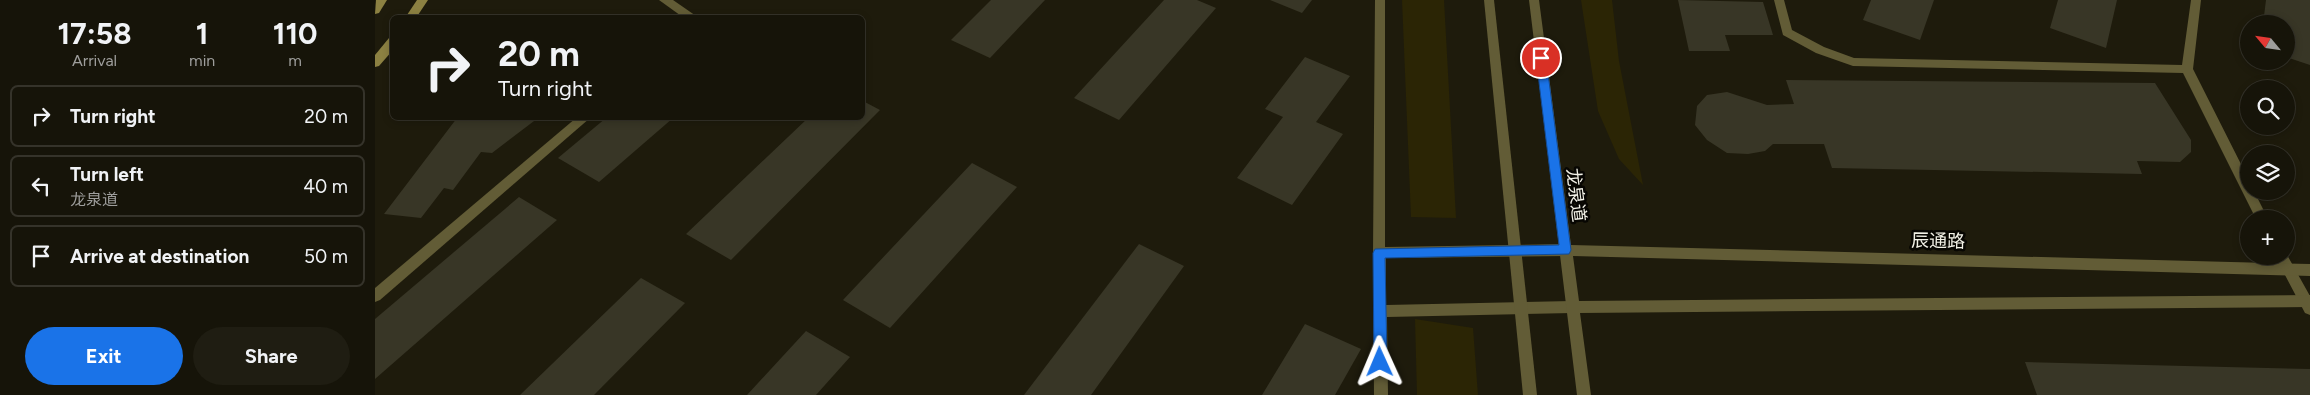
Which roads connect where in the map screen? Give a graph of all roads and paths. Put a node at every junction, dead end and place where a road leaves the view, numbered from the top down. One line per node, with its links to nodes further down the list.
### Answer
1 (382, 0): 9 (main road)
2 (423, 0): 10 (main road)
3 (664, 0): 11 (street)
4 (1380, 0): 18 (street)
5 (1489, 0): 19 (street)
6 (1534, 0): 17 (street, 龙泉道)
7 (1779, 0): 14 (street)
8 (2196, 0): 14 (street)
9 (375, 10)
10 (412, 15)
11 (688, 15)
12 (390, 45): 13 (main road)
13 (375, 63)
14 (2187, 69): 16 (street)
15 (582, 120): 24 (street)
16 (2258, 210)
17 (1565, 250): 19 (street, 辰通路); 20 (street, 辰通路); 26 (street, 龙泉道)
18 (1379, 253): 19 (street, 辰通路); 28 (street)
19 (1515, 253): 27 (street)
20 (2240, 261)
21 (2286, 265): 25 (street)
22 (2294, 265): 23 (street, 辰通路)
23 (2310, 270)
24 (375, 296)
25 (2308, 304): 26 (street)
26 (1572, 306): 27 (street); 31 (street, 龙泉道)
27 (1523, 309): 28 (street); 30 (street)
28 (1380, 311): 29 (street)
29 (1381, 395)
30 (1530, 395)
31 (1584, 395)

